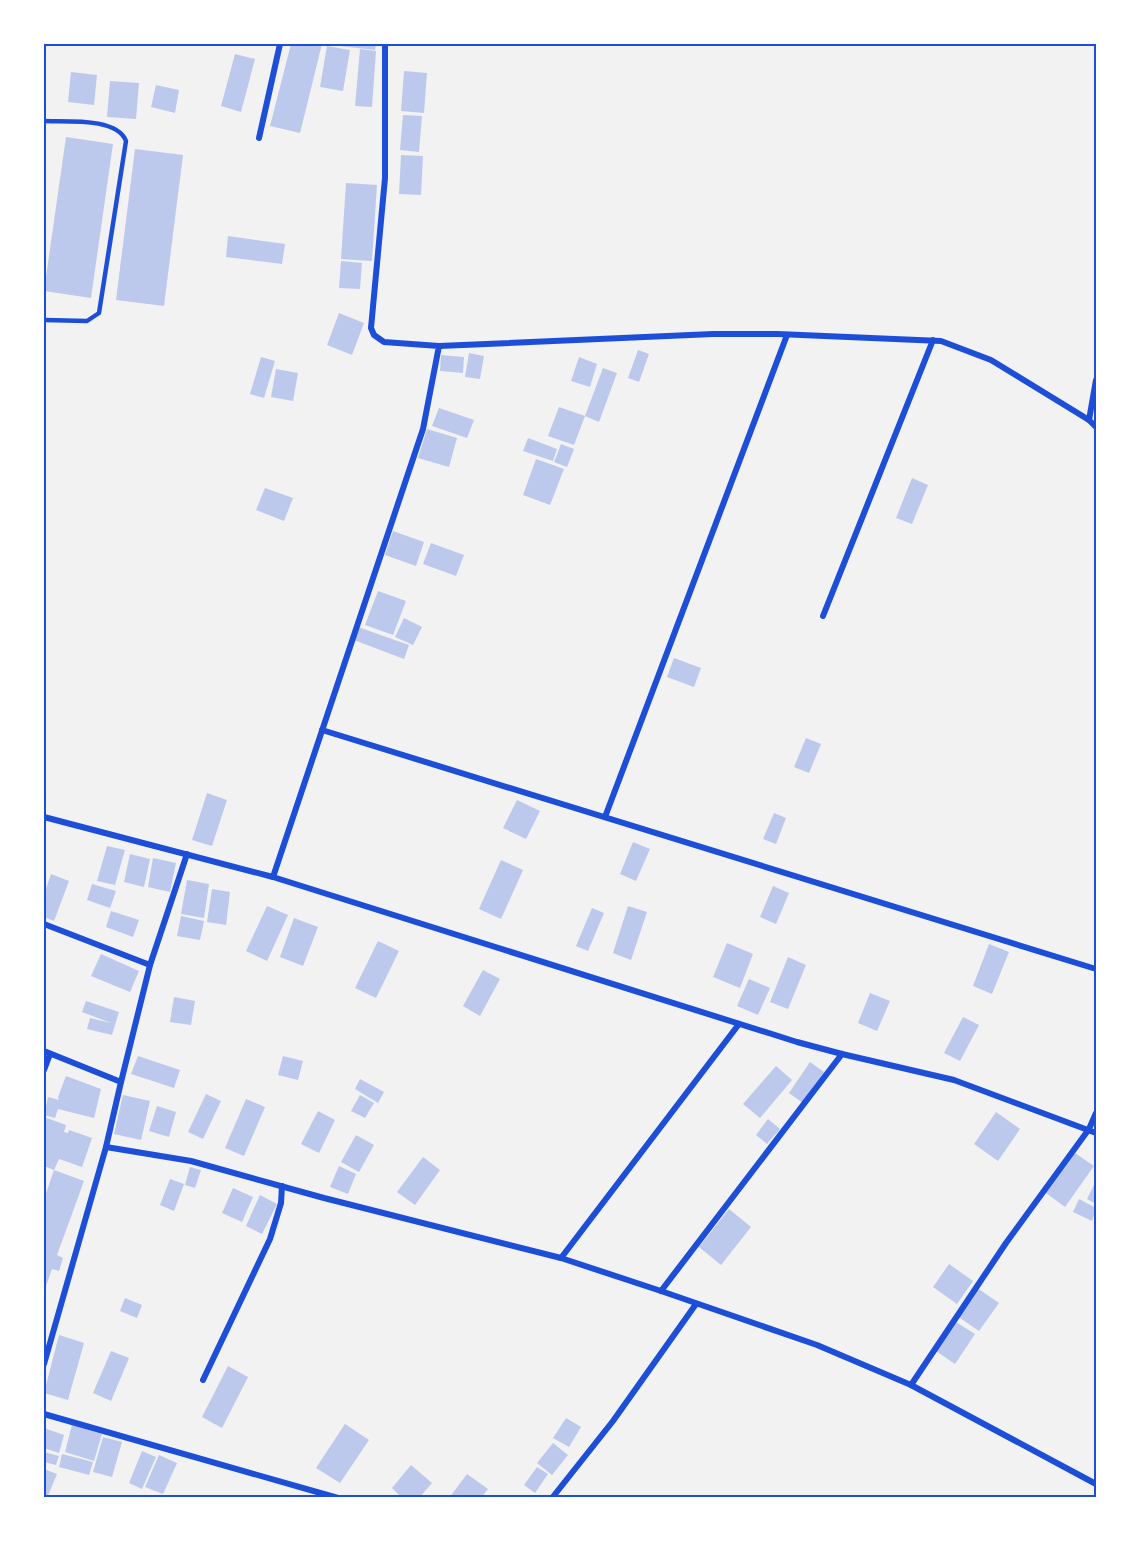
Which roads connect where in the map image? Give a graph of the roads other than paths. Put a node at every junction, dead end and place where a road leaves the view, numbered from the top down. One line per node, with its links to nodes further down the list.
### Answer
1 (280, 44): 4 (street)
2 (385, 44): 8 (street)
3 (44, 121): 5 (lane)
4 (259, 138)
5 (44, 320)
6 (788, 335): 7 (street); 8 (street); 15 (street)
7 (933, 340): 10 (street); 12 (street)
8 (439, 346): 13 (street)
9 (1096, 380): 10 (street)
10 (1089, 420): 11 (street)
11 (1096, 427)
12 (823, 616)
13 (322, 730): 15 (street); 17 (street)
14 (44, 817): 16 (street)
15 (605, 817): 20 (street)
16 (188, 854): 17 (street); 19 (street)
17 (273, 877): 21 (street)
18 (44, 924): 19 (street)
19 (150, 965): 25 (street)
20 (1096, 969)
21 (739, 1024): 23 (street); 31 (street)
22 (47, 1052): 24 (street); 25 (street)
23 (842, 1054): 27 (street); 32 (street)
24 (44, 1070)
25 (122, 1082): 29 (street)
26 (1096, 1113): 27 (street)
27 (1089, 1129): 28 (street); 38 (street)
28 (1096, 1133)
29 (106, 1148): 30 (street); 35 (street)
30 (282, 1186): 31 (street); 37 (street)
31 (561, 1258): 32 (street)
32 (661, 1291): 33 (street)
33 (696, 1304): 38 (street); 42 (street)
34 (44, 1333): 35 (street)
35 (51, 1335): 36 (street)
36 (44, 1365)
37 (203, 1380)
38 (911, 1385): 40 (street)
39 (44, 1414): 41 (street)
40 (1096, 1484)
41 (338, 1497)
42 (552, 1497)

